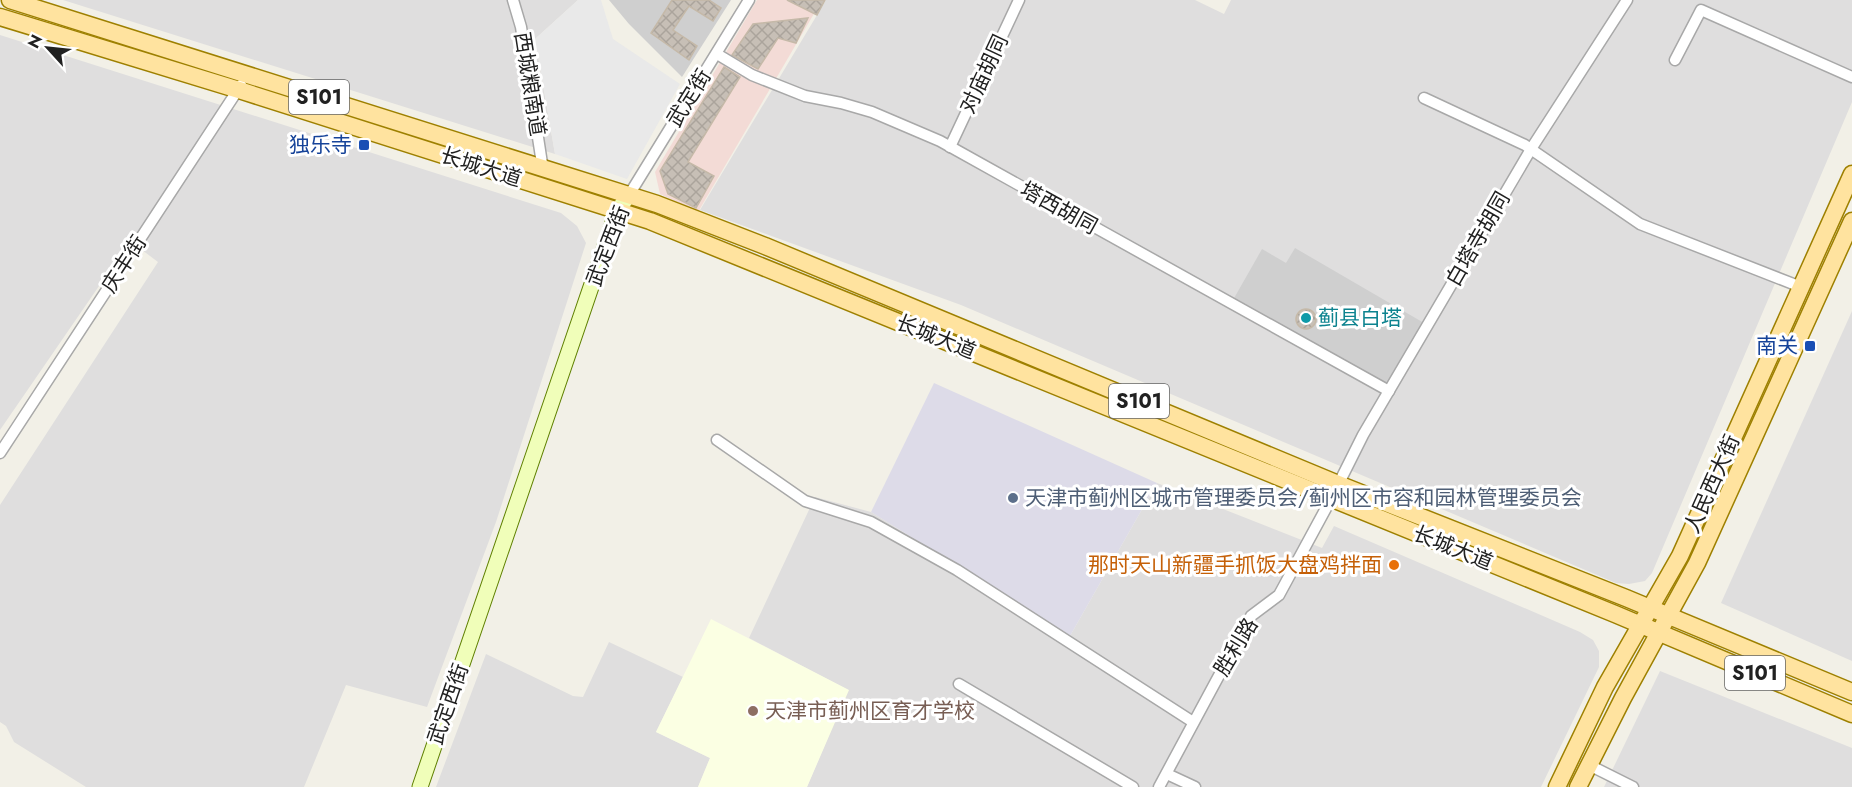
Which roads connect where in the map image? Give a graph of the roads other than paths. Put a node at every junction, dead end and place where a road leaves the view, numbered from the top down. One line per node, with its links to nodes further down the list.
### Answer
1 (10, 0): 9 (main road, 长城大道 / S101)
2 (513, 0): 15 (street, 西城粮南道)
3 (749, 0): 7 (street, 武定街)
4 (1019, 0): 13 (street, 对庙胡同)
5 (1627, 0): 14 (street, 白塔寺胡同)
6 (0, 17): 11 (main road, 长城大道 / S101)
7 (717, 54): 13 (street, 塔西胡同); 17 (street, 武定街)
8 (1675, 60): 10 (street)
9 (246, 74): 11 (street, 庆丰街); 15 (main road, 长城大道 / S101)
10 (1852, 77)
11 (239, 90): 18 (main road, 长城大道 / S101); 23 (street, 庆丰街)
12 (1424, 98): 14 (street)
13 (950, 147): 21 (street, 塔西胡同)
14 (1531, 149): 20 (street); 21 (street, 白塔寺胡同)
15 (543, 170): 17 (main road, 长城大道 / S101)
16 (1852, 174): 20 (main road, 人民西大街)
17 (629, 195): 18 (street, 武定西街); 24 (main road, 长城大道 / S101)
18 (622, 213): 24 (main road, 长城大道 / S101); 35 (street, 武定西街); 36 (street, 武定西街)
19 (1852, 221): 26 (main road, 人民西大街)
20 (1801, 287): 25 (main road, 人民西大街)
21 (1389, 391): 24 (street, 白塔寺胡同)
22 (717, 440): 32 (street)
23 (0, 453)
24 (1335, 491): 25 (main road, 长城大道 / S101); 27 (main road, 长城大道 / S101); 32 (street, 胜利路)
25 (1649, 608): 26 (main road, 长城大道 / S101); 27 (main road, 人民西大街)
26 (1669, 616): 28 (main road, 人民西大街); 30 (main road, 长城大道 / S101)
27 (1640, 624): 28 (main road, 长城大道 / S101); 40 (main road, 人民西大街)
28 (1659, 633): 31 (main road, 长城大道 / S101); 33 (main road, 人民西大街)
29 (959, 684): 37 (street)
30 (1852, 692)
31 (1852, 714)
32 (1193, 722): 34 (street, 胜利路)
33 (1589, 765): 41 (main road, 人民西大街); 42 (street)
34 (1167, 774): 38 (street, 胜利路); 39 (street)
35 (420, 787)
36 (428, 787)
37 (1133, 787)
38 (1159, 787)
39 (1195, 787)
40 (1557, 787)
41 (1578, 787)
42 (1634, 787)

